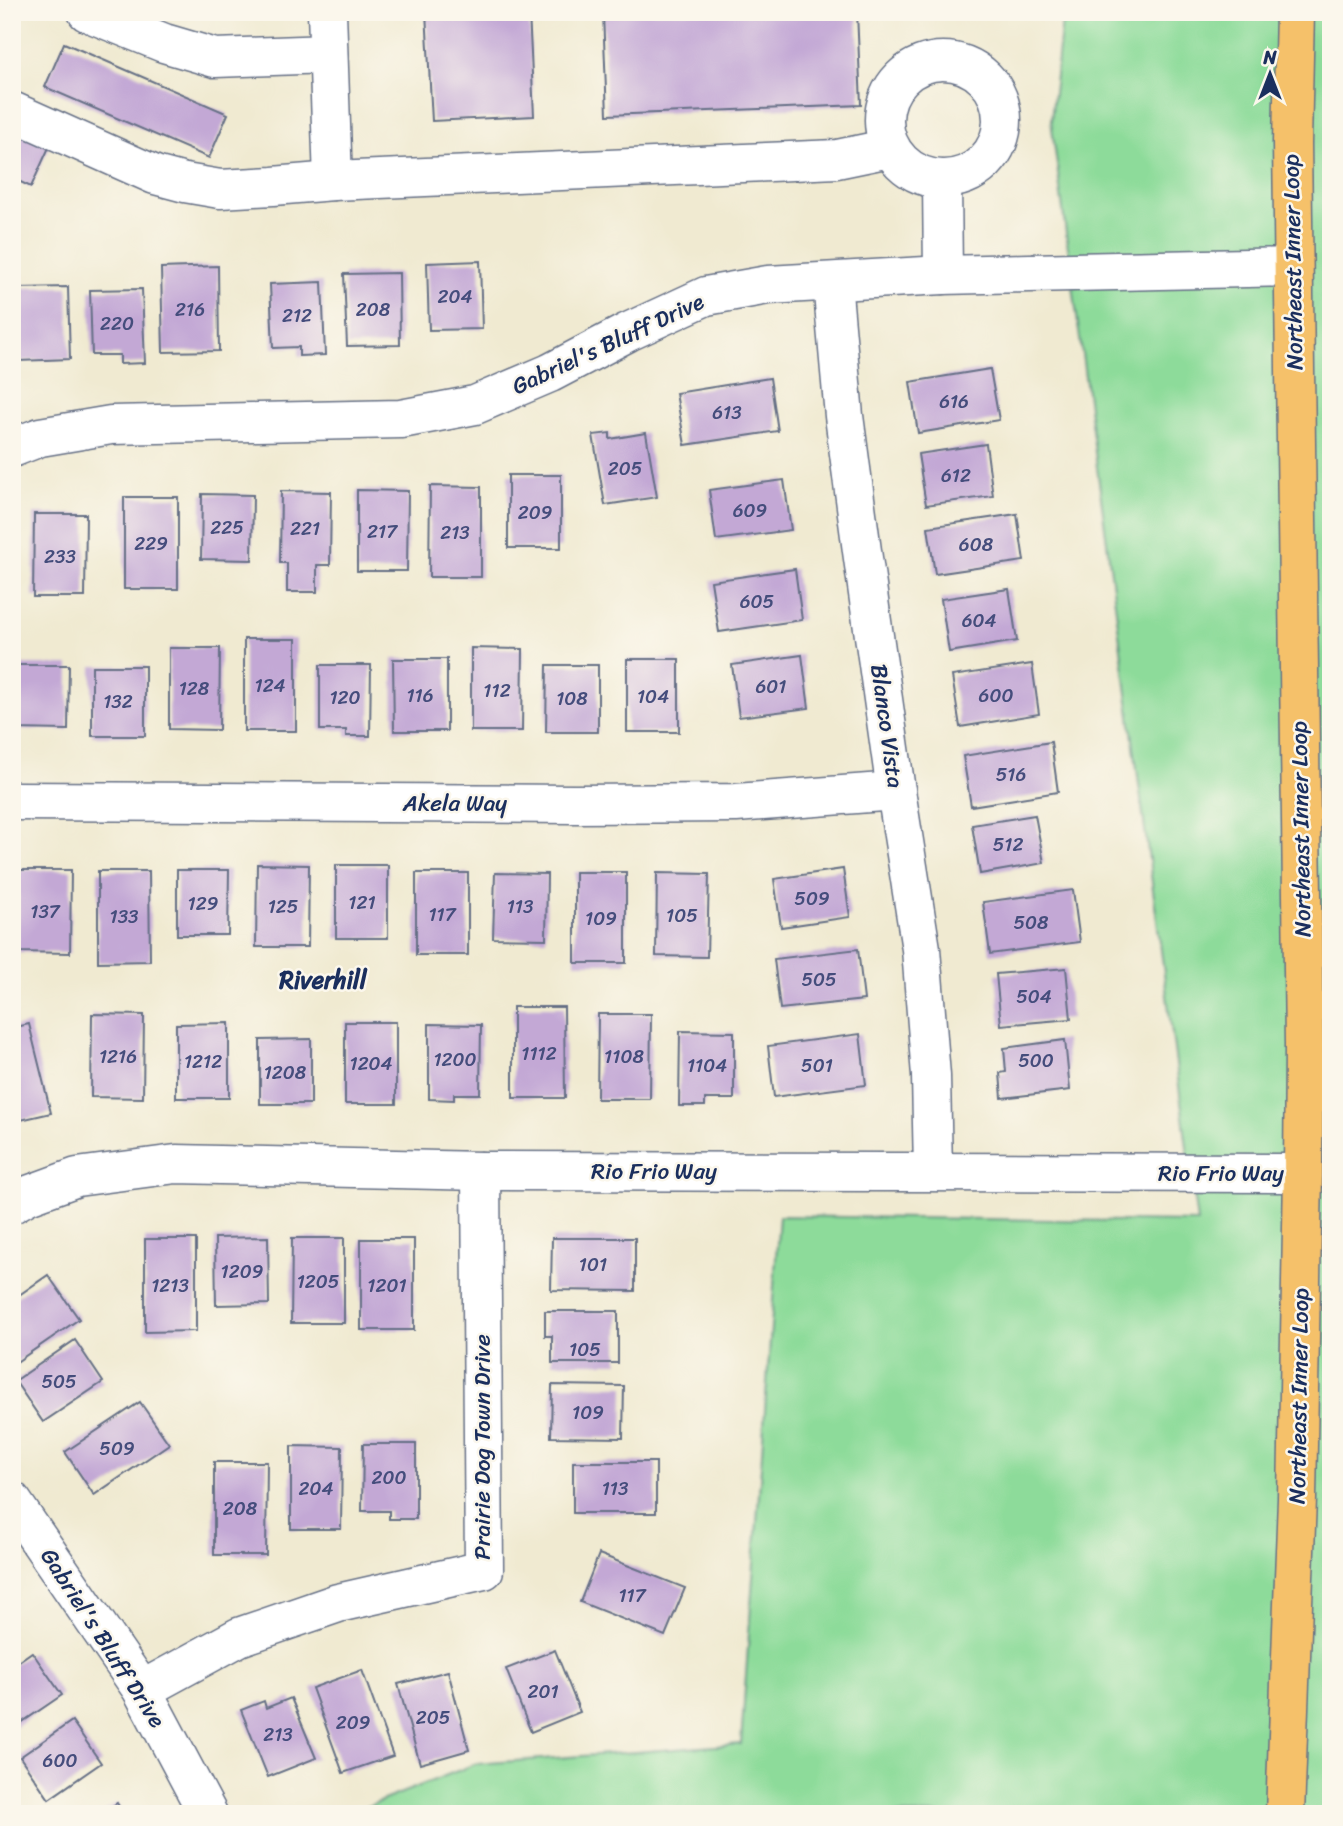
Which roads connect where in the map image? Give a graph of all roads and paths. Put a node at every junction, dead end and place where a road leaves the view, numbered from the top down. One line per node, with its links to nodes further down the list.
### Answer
1 (87, 12): 4 (street)
2 (327, 12): 4 (street)
3 (1295, 12): 9 (main road, Northeast Inner Loop)
4 (328, 54): 7 (street)
5 (12, 111): 7 (street)
6 (890, 148): 7 (street); 8 (street); 8 (street)
7 (333, 181)
8 (942, 181): 10 (street)
9 (1293, 267): 10 (street, Gabriel's Bluff Drive); 17 (main road, Northeast Inner Loop)
10 (943, 275): 11 (street, Gabriel's Bluff Drive)
11 (832, 282): 12 (street, Gabriel's Bluff Drive); 13 (street, Blanco Vista)
12 (12, 448)
13 (897, 791): 14 (street, Akela Way); 16 (street, Blanco Vista)
14 (12, 801)
15 (481, 1171): 16 (street, Rio Frio Way); 18 (street, Rio Frio Way); 20 (street, Prairie Dog Town Drive)
16 (933, 1171): 17 (street, Rio Frio Way)
17 (1303, 1173): 22 (main road, Northeast Inner Loop)
18 (12, 1204)
19 (12, 1501): 20 (street, Gabriel's Bluff Drive)
20 (142, 1690): 21 (street, Gabriel's Bluff Drive)
21 (208, 1814)
22 (1285, 1814)

